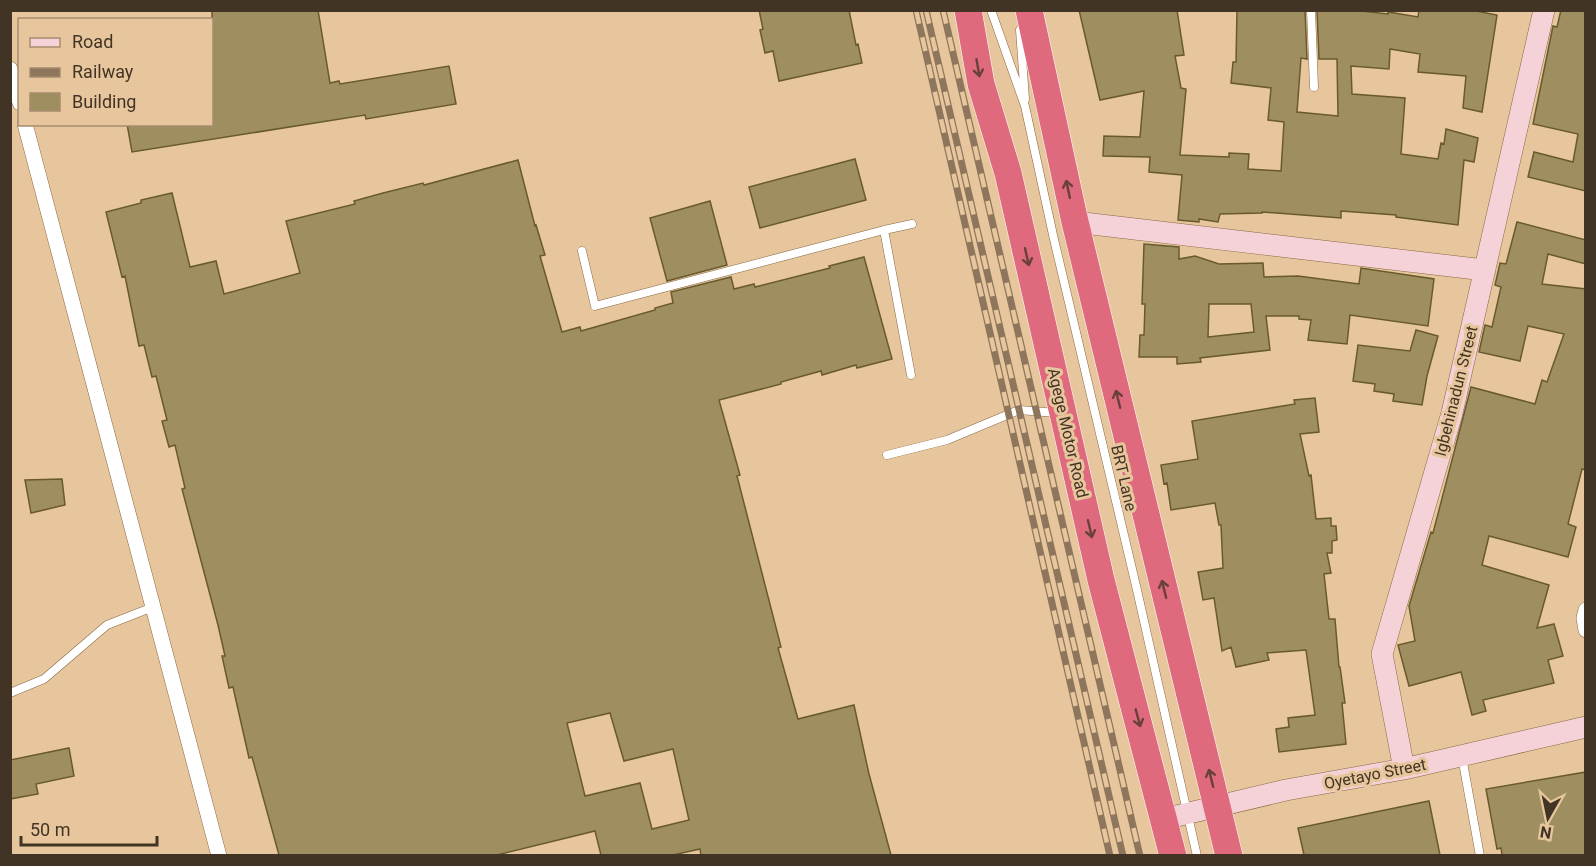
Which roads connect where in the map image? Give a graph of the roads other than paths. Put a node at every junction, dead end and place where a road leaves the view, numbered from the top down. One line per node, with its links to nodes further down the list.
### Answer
1 (968, 10): 17 (highway, Agege Motor Road, one-way to 17)
2 (991, 10): 9 (lane, BRT Lane)
3 (1311, 10): 7 (lane)
4 (1541, 11): 15 (street, Igbehinadun Street)
5 (1024, 15): 9 (lane, BRT Lane); 11 (highway, one-way to 5)
6 (10, 69): 8 (street)
7 (1314, 87)
8 (18, 96)
9 (1025, 106): 27 (lane, BRT Lane)
10 (26, 126): 19 (street)
11 (1075, 222): 15 (street); 26 (highway, one-way to 11)
12 (912, 224): 13 (lane)
13 (884, 230): 14 (lane); 16 (lane)
14 (582, 251)
15 (1485, 270): 25 (street, Igbehinadun Street)
16 (911, 375)
17 (1064, 414): 18 (lane); 27 (highway, Agege Motor Road, one-way to 27)
18 (887, 455)
19 (153, 607): 22 (lane); 28 (street)
20 (1586, 610): 21 (street)
21 (1586, 630)
22 (10, 693)
23 (1586, 727): 24 (street, Oyetayo Street)
24 (1461, 756): 25 (street, Oyetayo Street); 32 (lane)
25 (1404, 769): 26 (street, Oyetayo Street)
26 (1218, 808): 27 (street, Oyetayo Street); 31 (highway)
27 (1176, 816): 29 (highway, Agege Motor Road); 30 (lane, BRT Lane)
28 (219, 855)
29 (1173, 855)
30 (1197, 855)
31 (1229, 855)
32 (1480, 855)

